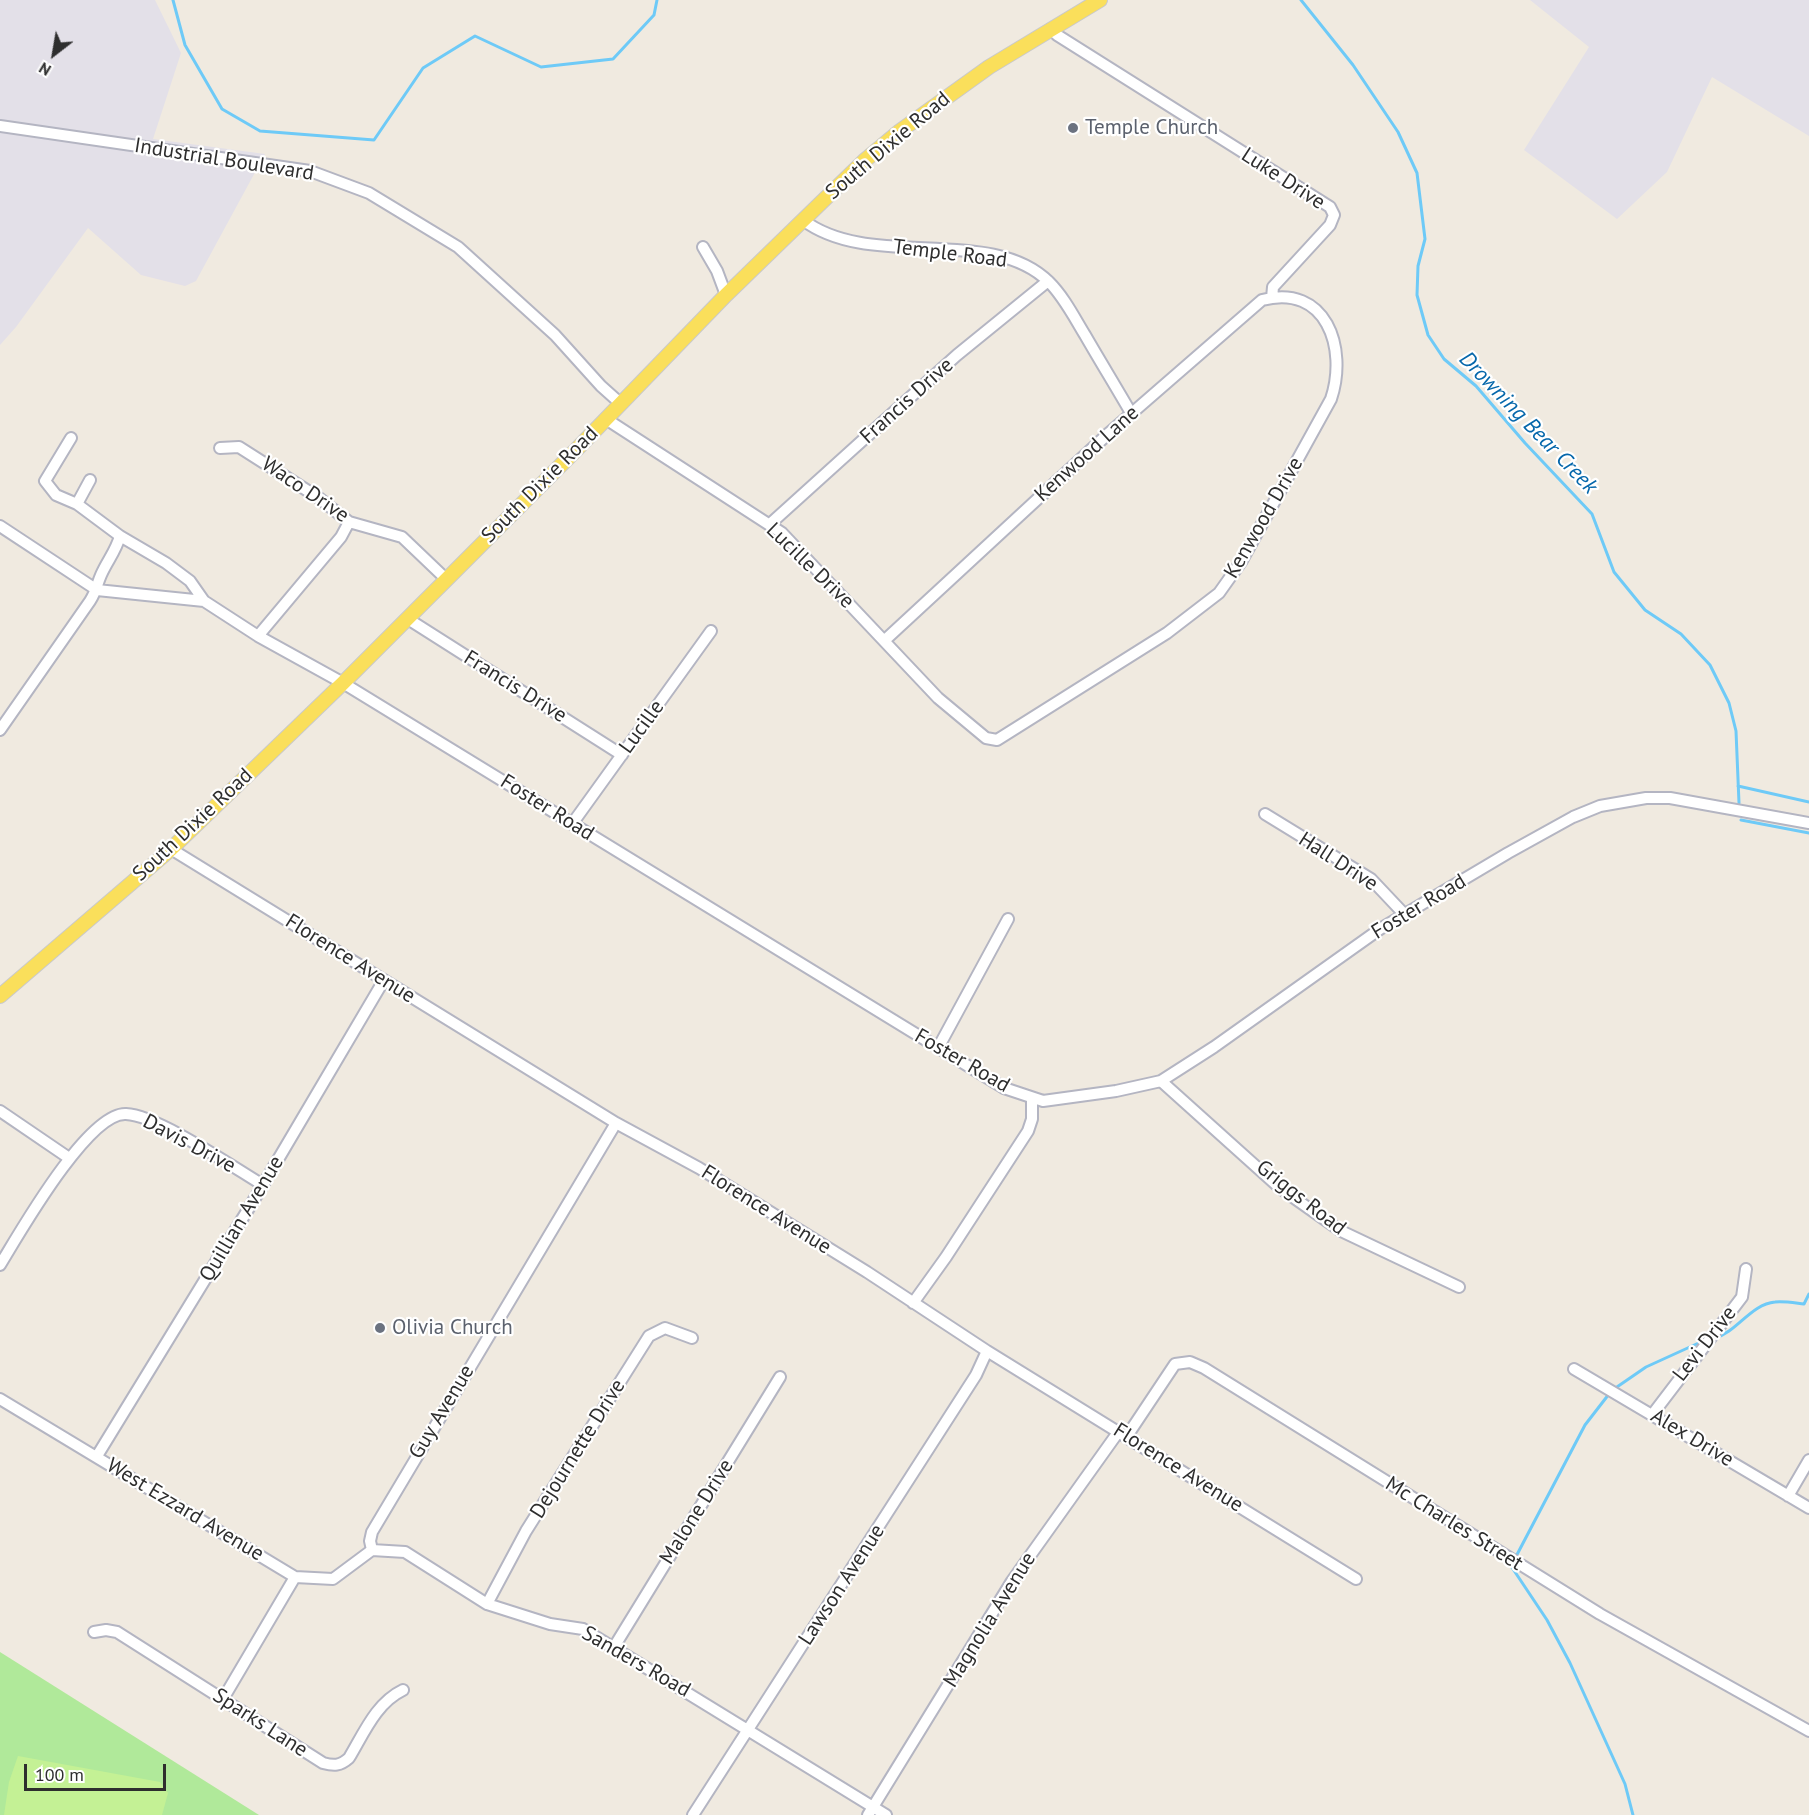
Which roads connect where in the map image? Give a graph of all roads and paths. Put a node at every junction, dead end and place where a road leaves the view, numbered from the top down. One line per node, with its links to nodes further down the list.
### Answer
1 (1100, 0): 2 (main road, South Dixie Road)
2 (1051, 29): 4 (main road, South Dixie Road); 8 (street, Luke Drive)
3 (0, 126): 9 (street, Industrial Boulevard)
4 (803, 220): 6 (street, Temple Road); 7 (main road, South Dixie Road)
5 (703, 247): 7 (street)
6 (1048, 281): 10 (street, Temple Road); 17 (street, Francis Drive)
7 (726, 295): 9 (main road, South Dixie Road)
8 (1272, 298): 10 (street, Kenwood Lane); 29 (street, Kenwood Drive)
9 (620, 403): 11 (main road, South Dixie Road)
10 (1131, 413): 26 (street, Kenwood Lane)
11 (606, 419): 17 (street, Lucille Drive); 20 (main road, South Dixie Road)
12 (71, 438): 15 (street)
13 (220, 448): 16 (street, Waco Drive)
14 (90, 480): 15 (street)
15 (77, 504): 19 (street)
16 (349, 522): 20 (street, Waco Drive); 25 (street)
17 (770, 525): 26 (street, Lucille Drive)
18 (0, 526): 21 (street)
19 (120, 536): 21 (street); 22 (street)
20 (446, 579): 23 (main road, South Dixie Road)
21 (97, 590): 22 (street); 28 (street)
22 (204, 601): 25 (street, Foster Road)
23 (408, 619): 27 (main road, South Dixie Road); 30 (street, Francis Drive)
24 (711, 631): 30 (street, Lucille)
25 (258, 636): 27 (street, Foster Road)
26 (885, 640): 29 (street, Lucille Drive)
27 (344, 683): 32 (street, Foster Road); 34 (main road, South Dixie Road)
28 (0, 730)
29 (992, 740)
30 (622, 755): 32 (street, Lucille)
31 (1265, 814): 35 (street, Hall Drive)
32 (572, 824): 39 (street, Foster Road)
33 (1809, 824): 35 (street, Foster Road)
34 (171, 849): 37 (street, Florence Avenue); 38 (main road, South Dixie Road)
35 (1405, 915): 40 (street, Foster Road)
36 (1008, 919): 39 (street)
37 (384, 980): 43 (street, Florence Avenue); 45 (street, Quillian Avenue)
38 (0, 996)
39 (938, 1048): 41 (street, Foster Road)
40 (1161, 1081): 41 (street, Foster Road); 48 (street, Griggs Road)
41 (1032, 1098): 49 (street)
42 (0, 1111): 44 (street)
43 (616, 1123): 49 (street, Florence Avenue); 61 (street, Guy Avenue)
44 (69, 1158): 45 (street, Davis Drive); 46 (street)
45 (263, 1185): 57 (street, Quillian Avenue)
46 (0, 1265)
47 (1746, 1269): 55 (street, Levi Drive)
48 (1459, 1287)
49 (913, 1303): 51 (street, Florence Avenue)
50 (692, 1338): 64 (street, Dejournette Drive)
51 (987, 1351): 56 (street, Florence Avenue); 69 (street, Lawson Avenue)
52 (1574, 1369): 55 (street, Alex Drive)
53 (780, 1377): 66 (street, Malone Drive)
54 (0, 1399): 57 (street, West Ezzard Avenue)
55 (1652, 1415): 59 (street, Alex Drive)
56 (1123, 1433): 63 (street, Florence Avenue); 70 (street, Mc Charles Street); 71 (street, Magnolia Avenue)
57 (97, 1456): 62 (street, West Ezzard Avenue)
58 (1809, 1460): 59 (street)
59 (1788, 1496): 60 (street, Alex Drive)
60 (1809, 1508)
61 (372, 1550): 62 (street, West Ezzard Avenue); 64 (street, Sanders Road)
62 (295, 1577): 68 (street)
63 (1356, 1579)
64 (487, 1604): 66 (street, Sanders Road)
65 (94, 1632): 68 (street, Sparks Lane)
66 (614, 1647): 69 (street, Sanders Road)
67 (403, 1690): 68 (street, Sparks Lane)
68 (223, 1699)
69 (749, 1730): 71 (street, Sanders Road); 72 (street, Lawson Avenue)
70 (1809, 1731)
71 (871, 1811): 73 (street, Sanders Road)
72 (693, 1815)
73 (886, 1815)

